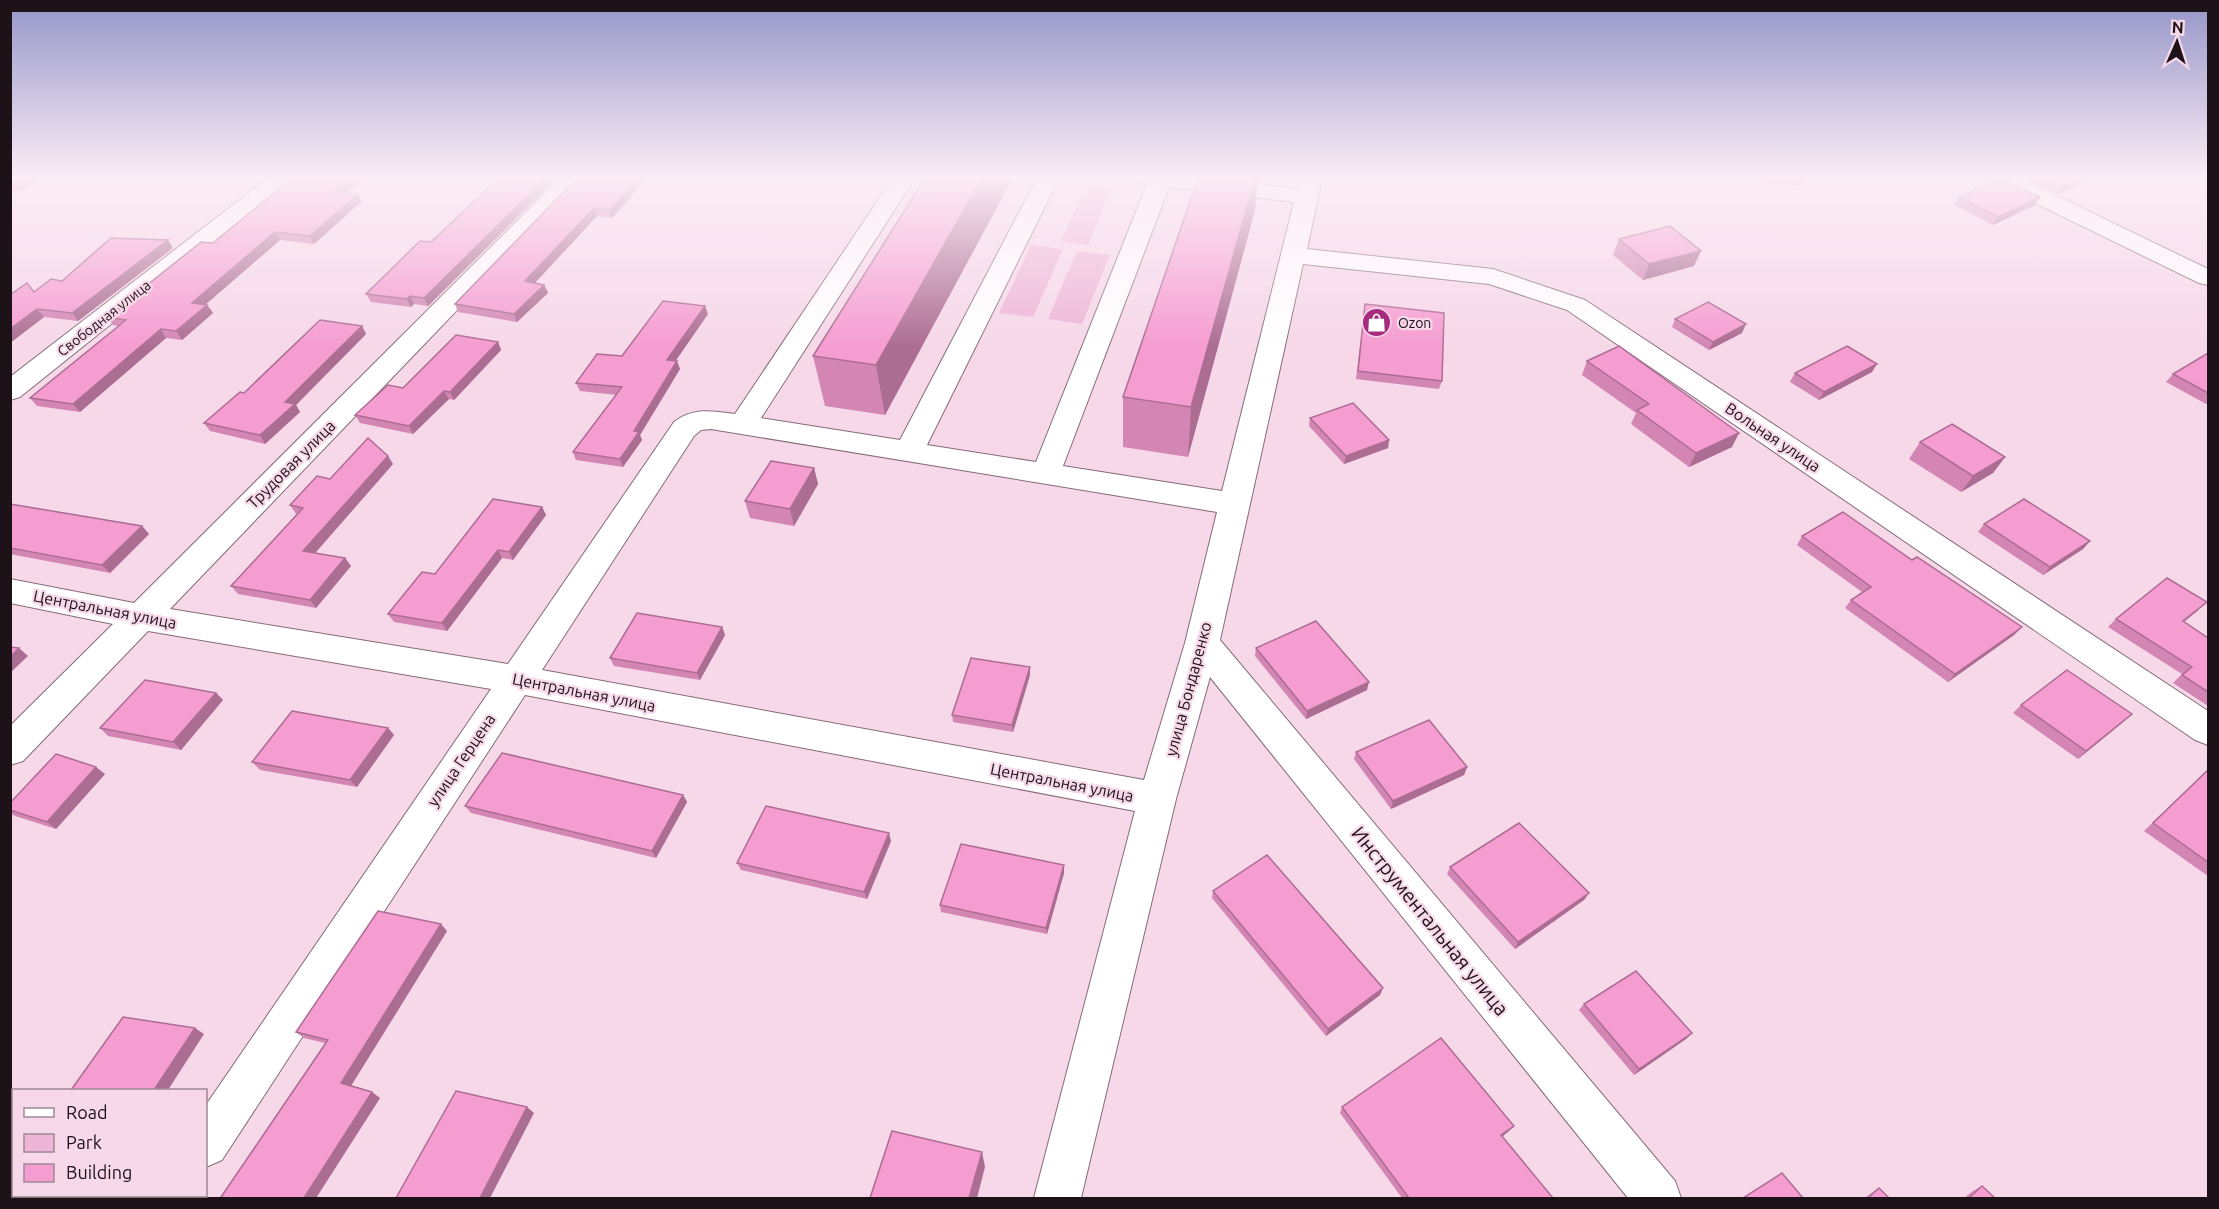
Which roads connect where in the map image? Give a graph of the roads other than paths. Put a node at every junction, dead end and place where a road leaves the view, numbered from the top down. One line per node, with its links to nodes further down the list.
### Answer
1 (210, 234): 10 (street, Свободная улица)
2 (517, 234): 16 (street, Трудовая улица)
3 (867, 234): 11 (street)
4 (1019, 234): 12 (street)
5 (1134, 234): 13 (street)
6 (1298, 234): 8 (street, улица Бондаренко)
7 (2118, 234): 9 (street)
8 (1293, 255): 14 (street, улица Бондаренко); 19 (street, Вольная улица)
9 (2208, 278)
10 (10, 391)
11 (742, 425): 12 (street, улица Герцена); 18 (street, улица Герцена)
12 (909, 451): 13 (street, улица Герцена)
13 (1046, 473): 14 (street, улица Герцена)
14 (1234, 504): 17 (street, улица Бондаренко)
15 (10, 591): 16 (street, Центральная улица)
16 (141, 617): 18 (street, Центральная улица); 20 (street, Трудовая улица)
17 (1202, 643): 21 (street, улица Бондаренко); 24 (street, Инструментальная улица)
18 (515, 679): 21 (street, Центральная улица); 22 (street, улица Герцена)
19 (2208, 730)
20 (10, 750)
21 (1157, 799): 23 (street, улица Бондаренко)
22 (207, 1142)
23 (1058, 1198)
24 (1658, 1198)

